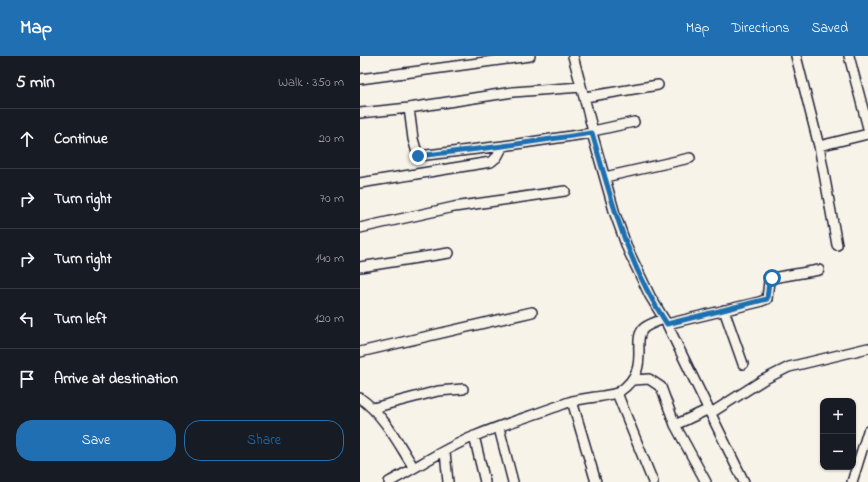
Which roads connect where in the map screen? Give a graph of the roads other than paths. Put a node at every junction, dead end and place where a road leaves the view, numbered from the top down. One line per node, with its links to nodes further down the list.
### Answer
1 (530, 56): 5 (street)
2 (574, 56): 7 (street)
3 (796, 56): 16 (street)
4 (849, 56): 12 (street)
5 (360, 79)
6 (658, 85): 8 (street)
7 (581, 87): 8 (street); 9 (street)
8 (585, 97): 13 (street)
9 (409, 108): 10 (street); 15 (street)
10 (360, 112)
11 (634, 122): 13 (street)
12 (868, 128)
13 (593, 132): 15 (street); 18 (street)
14 (868, 134): 16 (street)
15 (503, 146): 19 (street)
16 (819, 146): 22 (street)
17 (690, 158): 18 (street)
18 (605, 177): 28 (street)
19 (360, 183)
20 (565, 191): 21 (street)
21 (360, 228)
22 (837, 245)
23 (449, 253): 24 (street)
24 (360, 267)
25 (819, 270): 26 (street)
26 (724, 310): 28 (street); 31 (street)
27 (532, 312): 30 (street)
28 (665, 322): 32 (street); 38 (street)
29 (868, 348): 38 (street)
30 (360, 352)
31 (743, 364)
32 (634, 380): 34 (street); 39 (street)
33 (463, 389): 37 (street)
34 (617, 393): 36 (street); 50 (street)
35 (360, 398): 37 (street)
36 (572, 401): 40 (street); 49 (street)
37 (373, 408): 44 (street)
38 (710, 411): 39 (street); 52 (street)
39 (675, 426): 51 (street)
40 (499, 428): 42 (street); 48 (street)
41 (868, 431): 53 (street)
42 (474, 436): 43 (street); 47 (street)
43 (445, 452): 44 (street); 46 (street)
44 (414, 468): 45 (street)
45 (389, 482)
46 (448, 482)
47 (485, 482)
48 (512, 482)
49 (596, 482)
50 (653, 482)
51 (706, 482)
52 (744, 482)
53 (852, 482)

